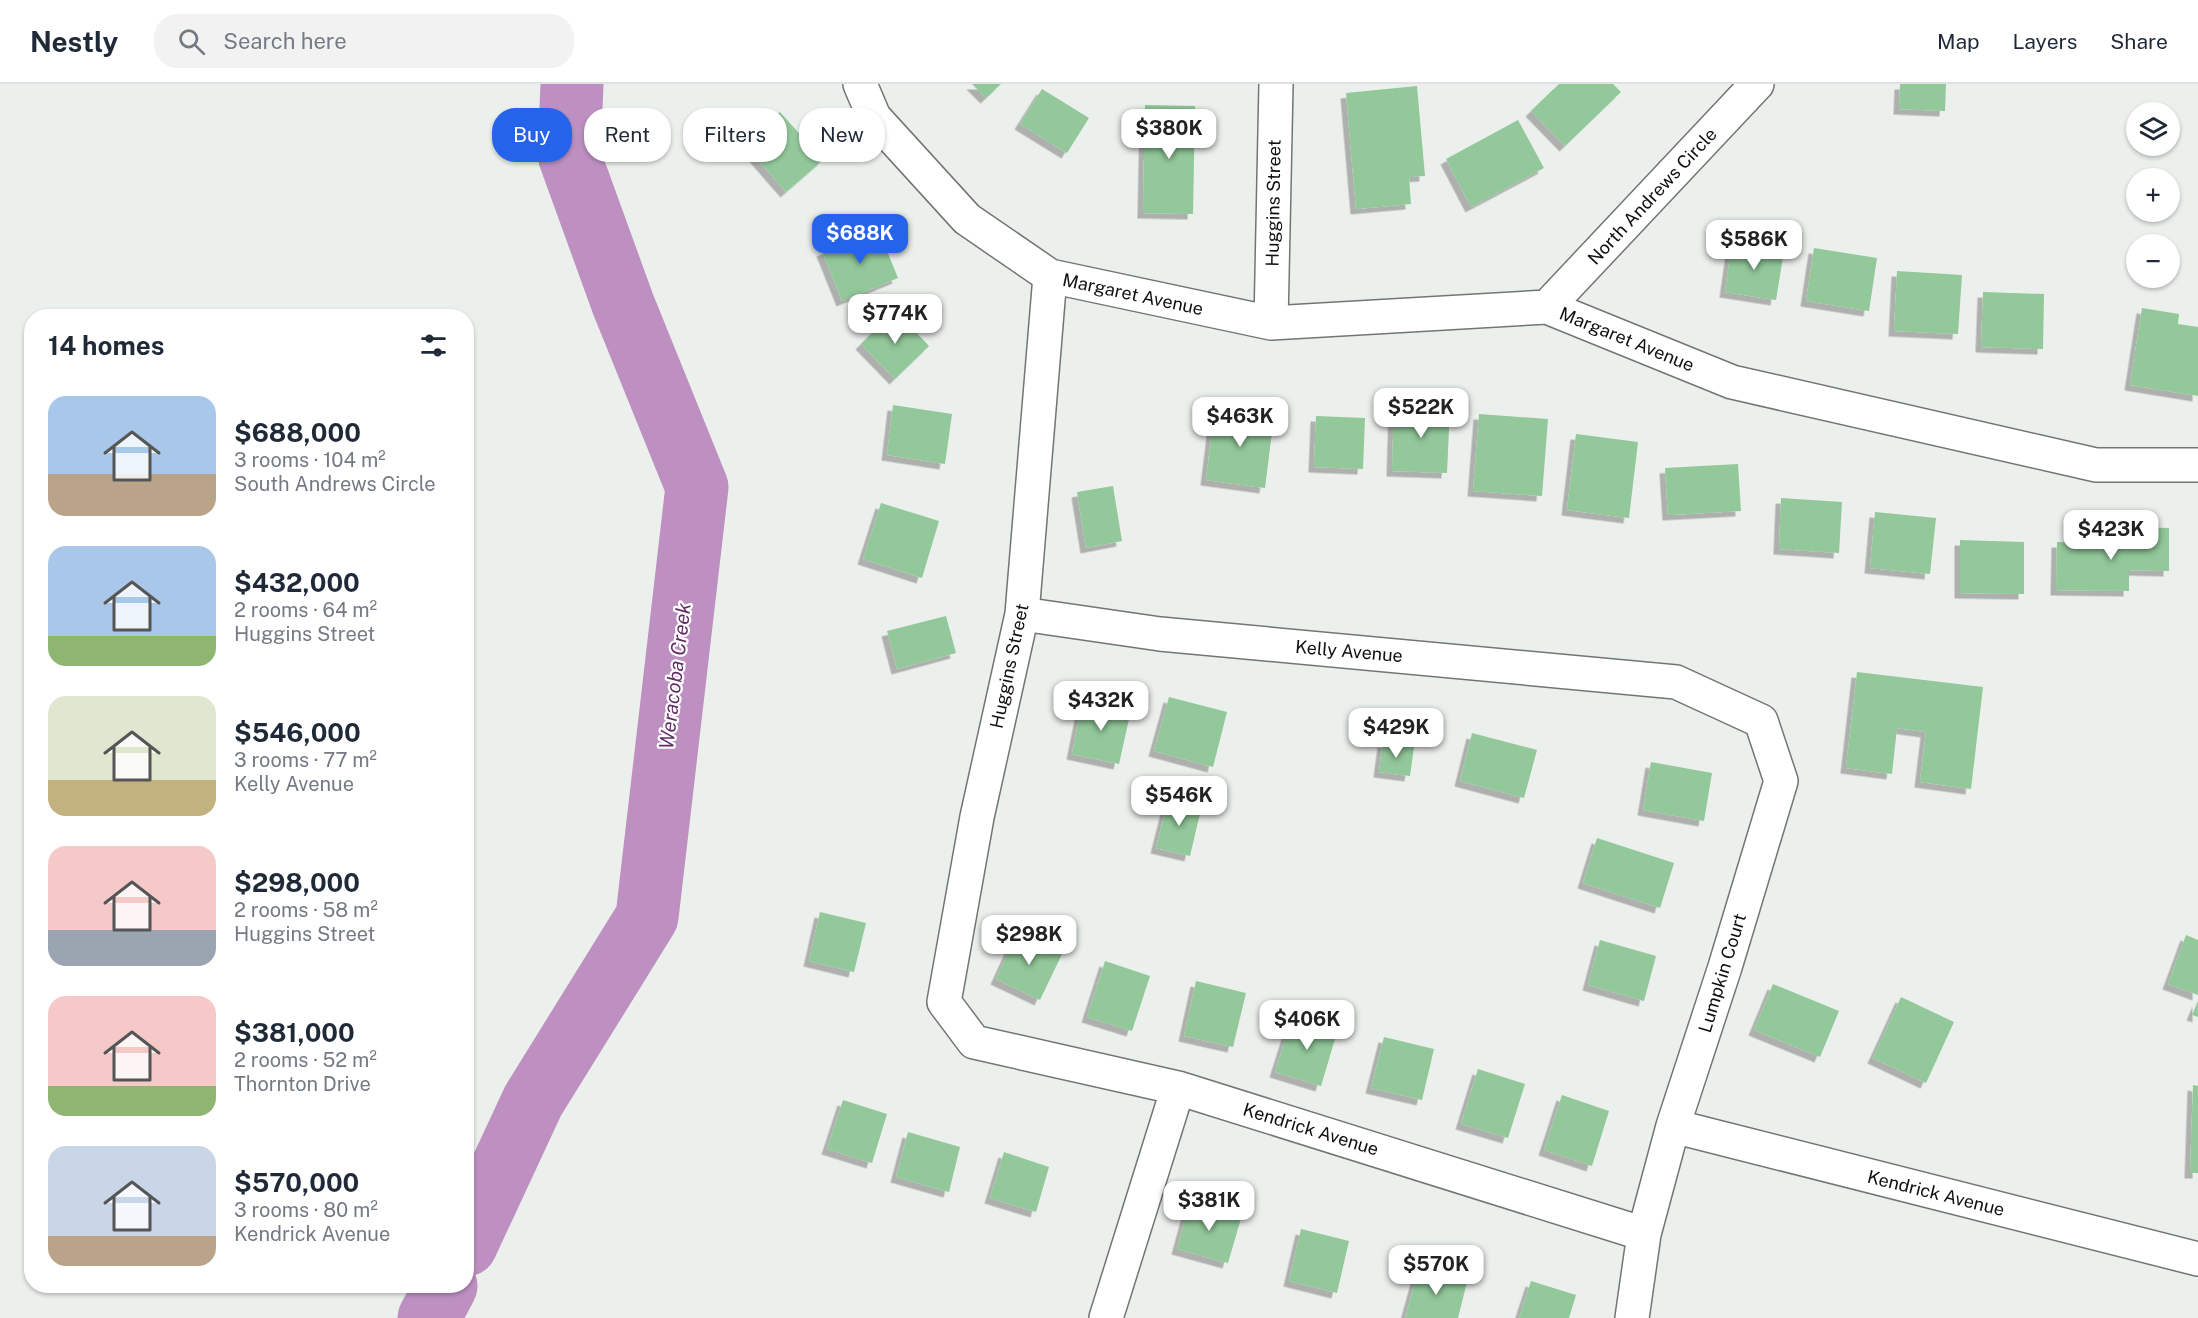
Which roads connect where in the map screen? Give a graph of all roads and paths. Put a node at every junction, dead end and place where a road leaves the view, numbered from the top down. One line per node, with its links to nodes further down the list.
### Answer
1 (860, 84): 4 (street)
2 (1276, 84): 6 (street, Huggins Street)
3 (1757, 84): 5 (street, North Andrews Circle)
4 (1050, 276): 6 (street, Margaret Avenue); 8 (street, Huggins Street)
5 (1547, 307): 6 (street, Margaret Avenue); 7 (street, Margaret Avenue)
6 (1271, 323)
7 (2198, 465)
8 (1023, 614): 9 (street, Kelly Avenue); 10 (street, Huggins Street)
9 (1676, 682): 12 (street, Lumpkin Court)
10 (974, 1042): 11 (street, Kendrick Avenue)
11 (1178, 1088): 13 (street, Kendrick Avenue); 15 (street)
12 (1673, 1126): 13 (street, Lumpkin Court); 14 (street, Kendrick Avenue)
13 (1644, 1234): 16 (street, Lumpkin Court)
14 (2198, 1260)
15 (1106, 1318)
16 (1632, 1318)

